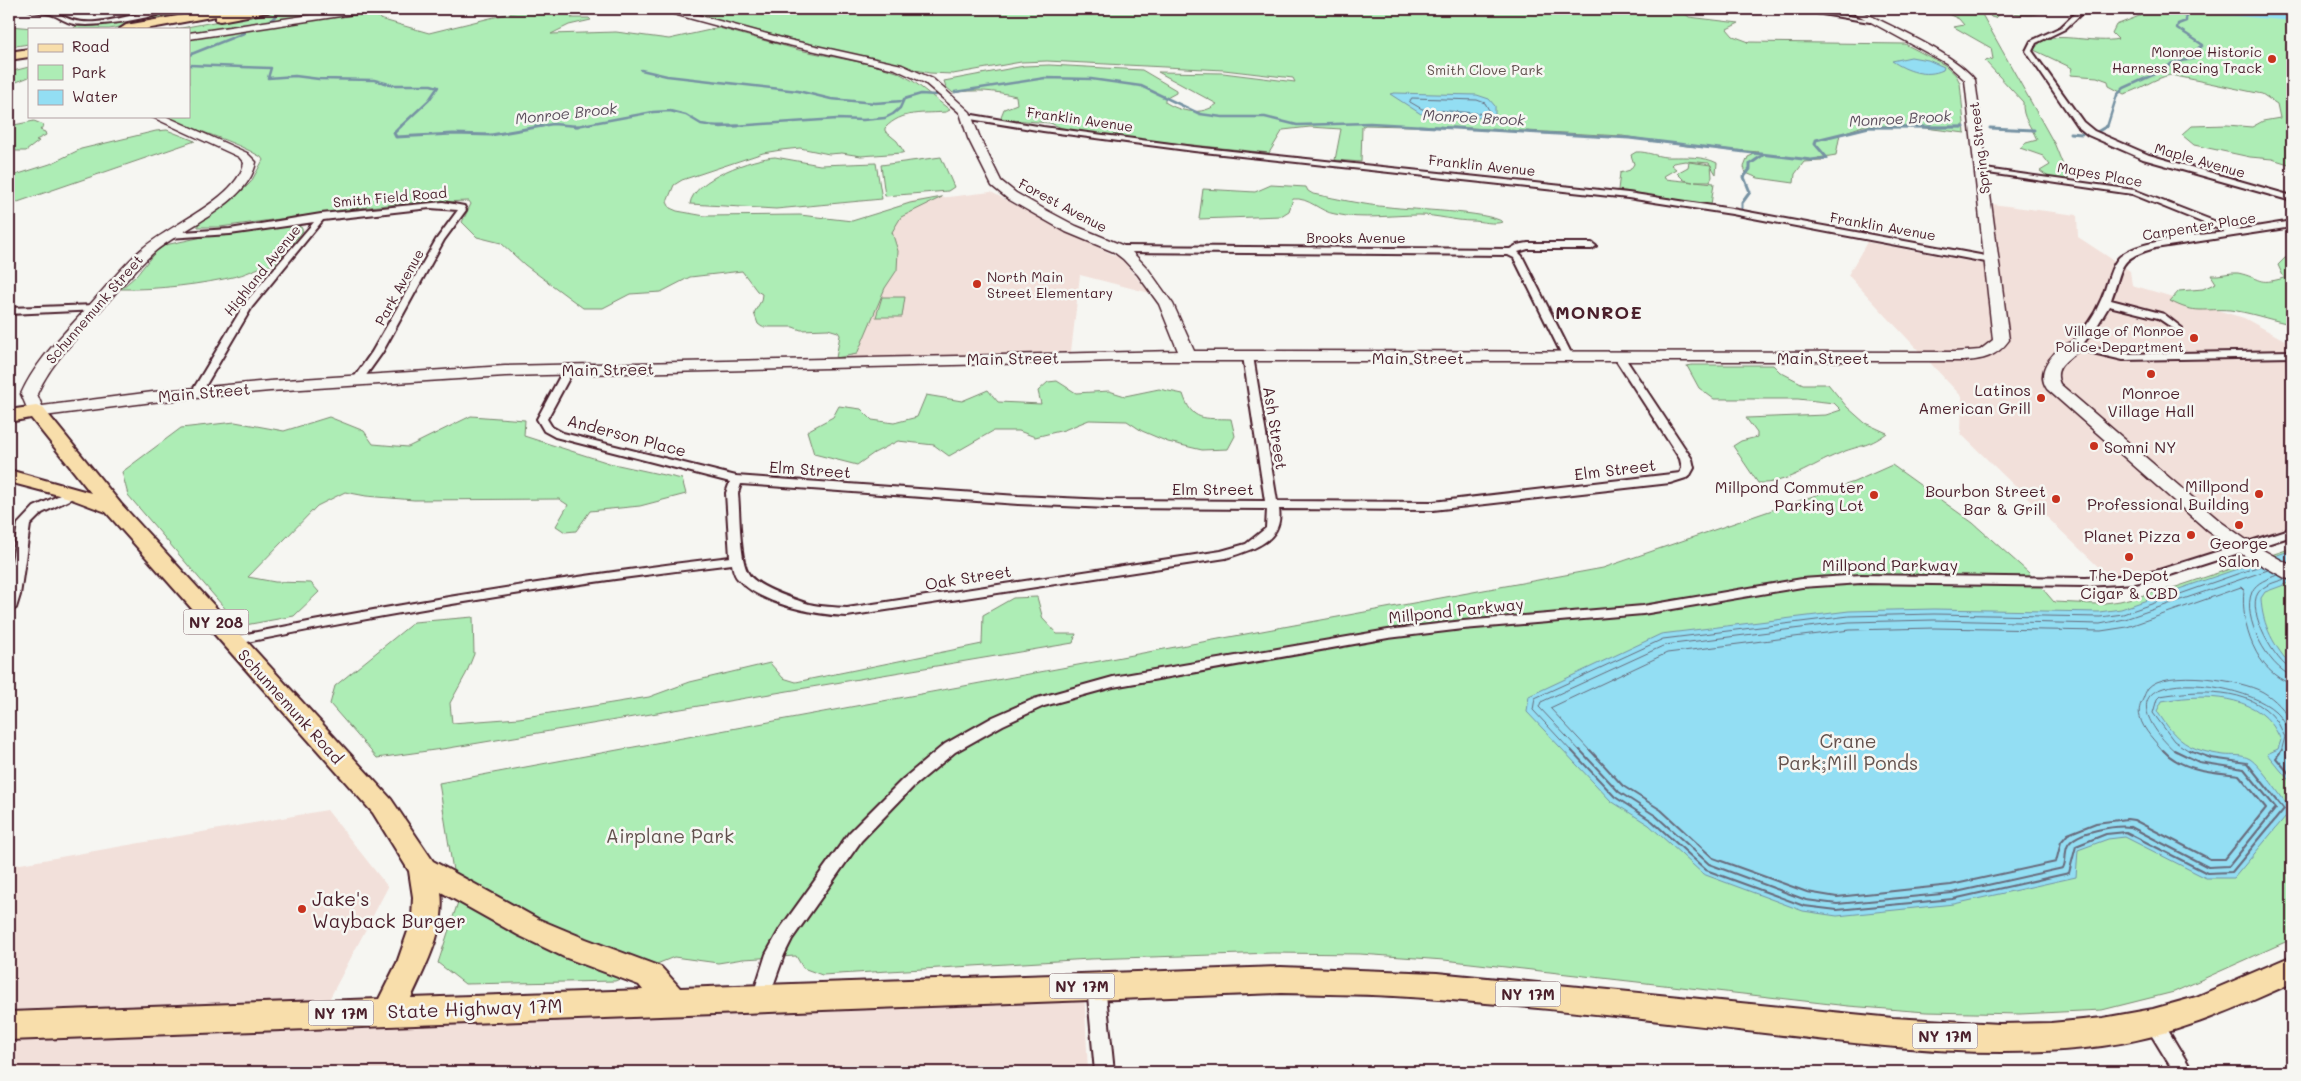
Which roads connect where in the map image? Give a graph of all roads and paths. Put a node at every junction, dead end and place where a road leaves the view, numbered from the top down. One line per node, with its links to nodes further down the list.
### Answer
1 (30, 9): 10 (street)
2 (170, 9): 10 (street)
3 (236, 9): 12 (highway)
4 (268, 9): 13 (highway)
5 (367, 9): 14 (street)
6 (666, 9): 19 (street, Forest Avenue)
7 (1795, 9): 11 (street)
8 (1851, 9): 11 (street, Spring Street)
9 (2083, 9): 22 (street, Maple Avenue)
10 (58, 11)
11 (1870, 20): 21 (street, Spring Street)
12 (132, 28)
13 (164, 28)
14 (190, 36)
15 (28, 46): 16 (highway)
16 (9, 50)
17 (28, 53): 18 (highway)
18 (9, 56)
19 (967, 116): 29 (street, Forest Avenue); 31 (street, Franklin Avenue)
20 (160, 118): 27 (street, Schunnemunk Street)
21 (1981, 170): 26 (street, Mapes Place); 31 (street, Spring Street)
22 (2292, 199)
23 (461, 208): 24 (street, Smith Field Road); 44 (street, Park Avenue)
24 (321, 217): 27 (street, Smith Field Road); 45 (street, Highland Avenue)
25 (2292, 224): 26 (street, Carpenter Place)
26 (2237, 233): 32 (street, Carpenter Place)
27 (169, 235): 33 (street, Schunnemunk Street)
28 (1592, 246): 30 (street, Brooks Avenue)
29 (1119, 250): 30 (street, Brooks Avenue); 39 (street, Forest Avenue)
30 (1512, 252): 41 (street)
31 (1991, 260): 37 (street, Spring Street)
32 (2106, 302): 35 (street); 36 (street, Carpenter Place)
33 (96, 308): 34 (street); 46 (street, Schunnemunk Street)
34 (9, 311)
35 (2177, 328)
36 (2075, 346): 38 (street); 54 (street)
37 (1991, 351): 42 (street, Main Street)
38 (2292, 354)
39 (1188, 356): 40 (street, Main Street); 43 (street, Main Street)
40 (1248, 356): 41 (street, Main Street); 51 (street, Ash Street)
41 (1568, 357): 42 (street, Main Street)
42 (1619, 357): 51 (street, Elm Street)
43 (569, 369): 44 (street, Main Street); 49 (street, Anderson Place)
44 (358, 379): 45 (street, Main Street)
45 (196, 393): 46 (street, Main Street)
46 (36, 412): 47 (main road); 52 (main road, Schunnemunk Road / NY 208)
47 (9, 416)
48 (9, 476): 50 (main road, NY 208)
49 (736, 480): 51 (street, Elm Street); 55 (street, Oak Street)
50 (73, 493): 52 (main road, NY 208); 57 (street)
51 (1273, 505): 55 (street, Oak Street)
52 (114, 508): 58 (main road, Schunnemunk Road / NY 208)
53 (2292, 532): 54 (street, Millpond Parkway)
54 (2245, 548): 56 (street); 62 (street, Millpond Parkway)
55 (737, 560): 58 (street)
56 (2292, 574)
57 (9, 608)
58 (232, 641): 59 (main road, Schunnemunk Road / NY 208)
59 (423, 868): 63 (main road); 64 (main road, Schunnemunk Road / NY 208)
60 (2292, 969): 65 (main road, NY 17M)
61 (1096, 985): 62 (main road, NY 17M); 65 (main road, NY 17M); 67 (street)
62 (762, 998): 63 (main road, State Highway 17M / NY 17M)
63 (672, 1001): 64 (main road, State Highway 17M / NY 17M)
64 (390, 1011): 66 (main road, State Highway 17M / NY 17M)
65 (2153, 1023): 68 (street)
66 (9, 1026)
67 (1105, 1072)
68 (2184, 1072)

